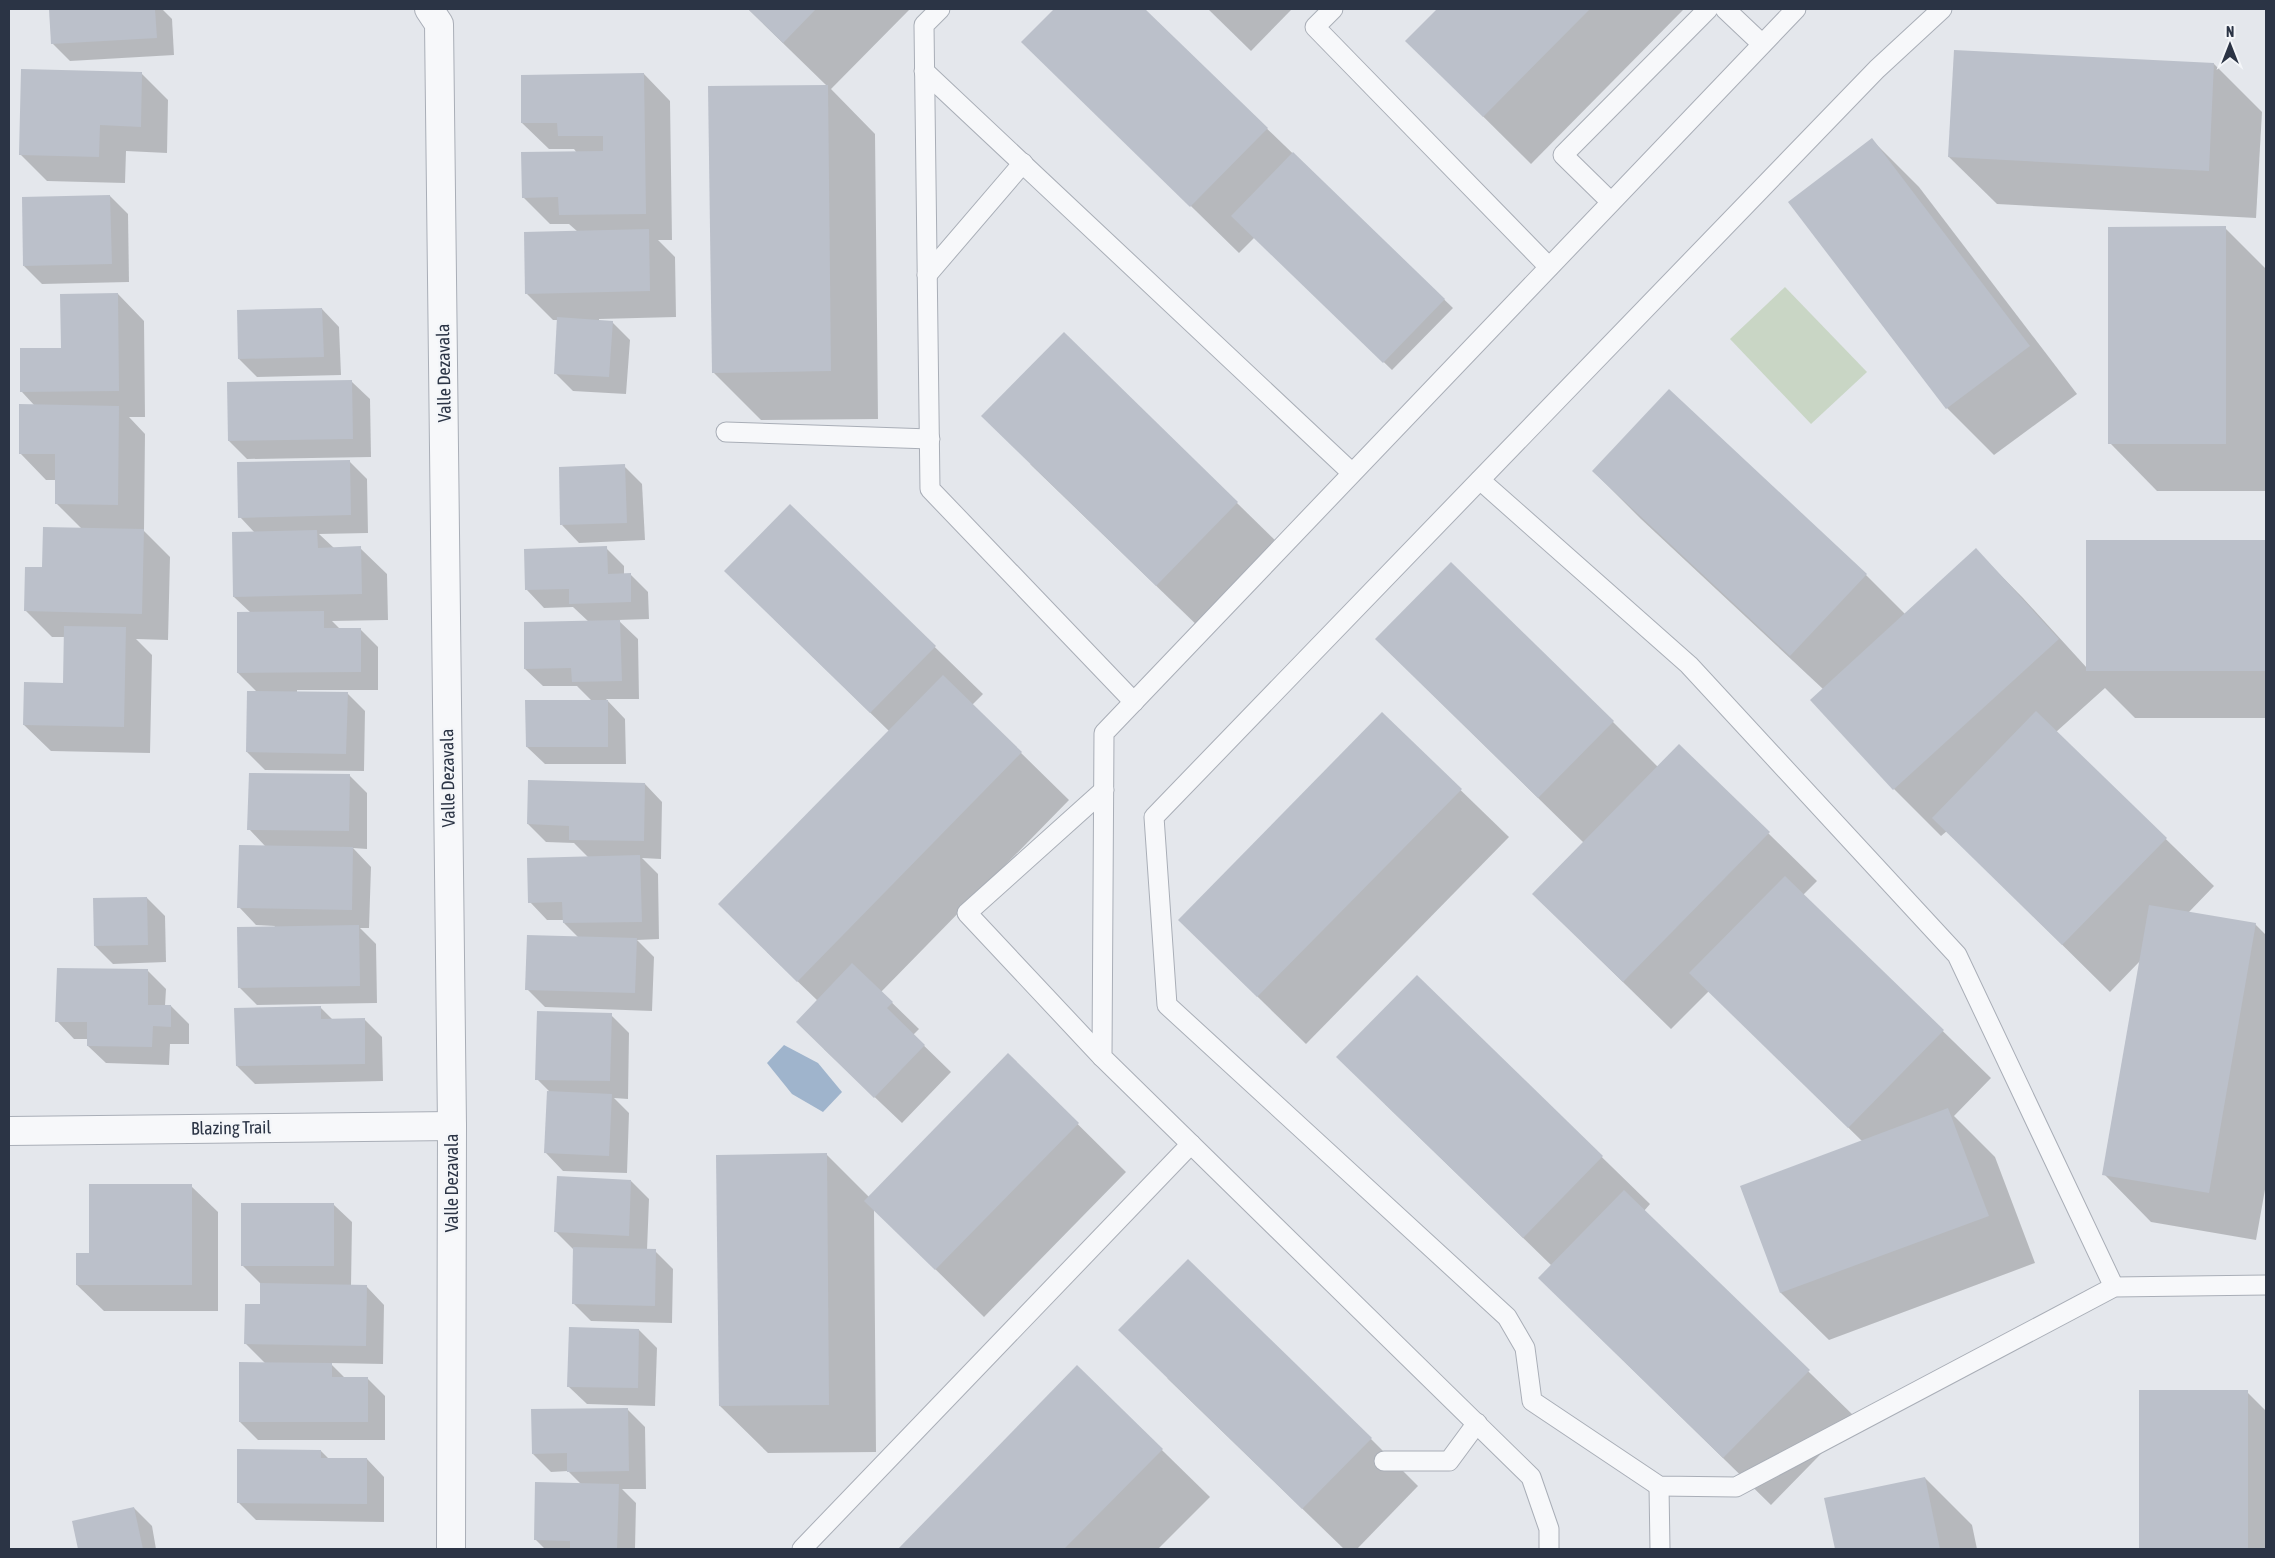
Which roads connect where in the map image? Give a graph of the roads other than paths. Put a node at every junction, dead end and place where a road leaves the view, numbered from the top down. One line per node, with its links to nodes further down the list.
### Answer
1 (429, 9): 21 (street, Valle Dezavala)
2 (940, 9): 9 (lane)
3 (1333, 9): 12 (lane)
4 (1708, 9): 11 (lane)
5 (1725, 9): 8 (lane)
6 (1796, 9): 8 (lane)
7 (1942, 9): 17 (lane)
8 (1762, 44): 11 (lane)
9 (924, 71): 10 (lane); 13 (lane)
10 (1023, 163): 13 (lane); 16 (lane)
11 (1611, 202): 12 (lane)
12 (1549, 267): 16 (lane)
13 (927, 274): 15 (lane)
14 (726, 432): 15 (lane)
15 (930, 439): 18 (lane)
16 (1352, 473): 18 (lane)
17 (1480, 480): 25 (lane); 28 (lane)
18 (1134, 702): 19 (lane)
19 (1104, 790): 20 (lane); 20 (lane)
20 (1102, 1057): 23 (lane)
21 (452, 1126): 22 (street, Blazing Trail); 29 (street, Valle Dezavala)
22 (9, 1131)
23 (1191, 1144): 26 (lane); 30 (lane)
24 (2266, 1285): 25 (lane)
25 (2114, 1287): 28 (lane)
26 (1477, 1423): 27 (lane); 31 (lane)
27 (1384, 1461)
28 (1659, 1486): 32 (lane)
29 (451, 1549)
30 (802, 1549)
31 (1549, 1549)
32 (1660, 1549)

